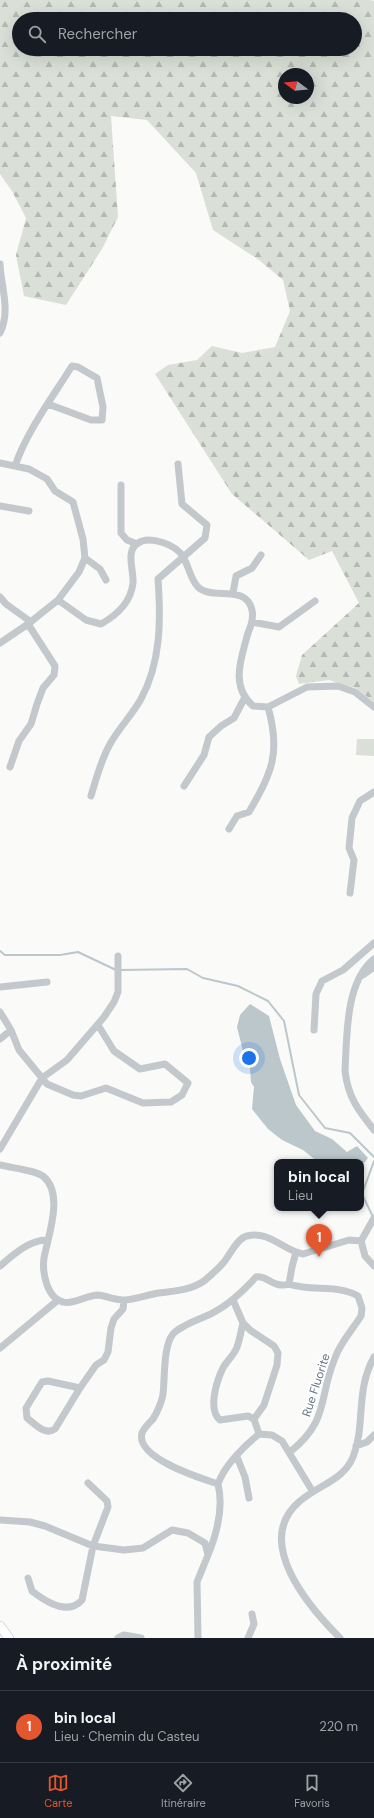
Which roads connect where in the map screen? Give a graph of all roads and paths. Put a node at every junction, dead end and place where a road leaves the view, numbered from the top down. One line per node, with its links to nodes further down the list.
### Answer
1 (0, 264): 2 (street)
2 (0, 333)
3 (48, 404): 3 (street); 6 (street)
4 (0, 464): 6 (street)
5 (178, 464): 12 (street)
6 (14, 466): 13 (street)
7 (121, 485): 10 (street)
8 (0, 506): 9 (street)
9 (28, 511)
10 (137, 544): 12 (street); 17 (street)
11 (261, 555): 15 (street)
12 (183, 556): 15 (street); 28 (street)
13 (85, 558): 14 (street); 17 (street)
14 (106, 580)
15 (233, 593): 19 (street)
16 (0, 597): 20 (street)
17 (58, 600): 20 (street)
18 (315, 601): 19 (street)
19 (252, 622): 22 (street)
20 (30, 623): 21 (street); 25 (street)
21 (0, 643)
22 (244, 699): 23 (street); 26 (street)
23 (268, 707): 24 (street); 29 (street)
24 (374, 708)
25 (10, 766)
26 (184, 786)
27 (374, 792): 30 (street)
28 (91, 796)
29 (229, 829)
30 (350, 893)
31 (374, 943): 41 (street)
32 (118, 956): 39 (street)
33 (374, 959): 35 (street)
34 (374, 967): 35 (street)
35 (359, 977): 44 (street)
36 (47, 982): 37 (street)
37 (0, 987)
38 (0, 1012): 40 (street)
39 (98, 1025): 43 (street); 43 (street)
40 (11, 1030): 42 (street); 43 (street)
41 (314, 1030)
42 (0, 1039)
43 (42, 1078): 45 (street)
44 (374, 1130)
45 (0, 1149)
46 (0, 1159): 47 (street)
47 (0, 1164): 50 (street)
48 (374, 1218): 49 (street)
49 (362, 1238): 51 (street); 53 (street)
50 (48, 1240): 52 (street); 55 (street)
51 (296, 1252): 54 (street); 56 (street)
52 (0, 1266)
53 (374, 1266)
54 (289, 1284): 57 (street, Rue Fluorite); 66 (street, Rue Fluorite)
55 (58, 1300): 56 (street); 59 (street)
56 (124, 1300): 61 (street)
57 (233, 1300): 58 (street); 69 (street)
58 (243, 1323): 62 (street); 62 (street)
59 (0, 1348)
60 (374, 1357): 65 (street)
61 (80, 1388): 61 (street)
62 (254, 1419): 63 (street)
63 (259, 1434): 66 (street); 67 (street)
64 (374, 1435): 65 (street)
65 (356, 1446): 70 (street)
66 (290, 1452): 70 (street)
67 (237, 1457): 69 (street); 71 (street)
68 (88, 1483): 75 (street)
69 (218, 1484): 73 (street)
70 (313, 1492): 85 (street)
71 (249, 1498)
72 (0, 1520): 75 (street)
73 (214, 1541): 74 (street); 76 (street)
74 (205, 1543): 75 (street); 76 (street)
75 (93, 1546): 77 (street)
76 (208, 1555): 83 (street)
77 (28, 1578)
78 (252, 1614): 84 (street)
79 (0, 1626): 80 (main road)
80 (9, 1638)
81 (118, 1638): 82 (street)
82 (141, 1638)
83 (198, 1638)
84 (248, 1638)
85 (340, 1638)

